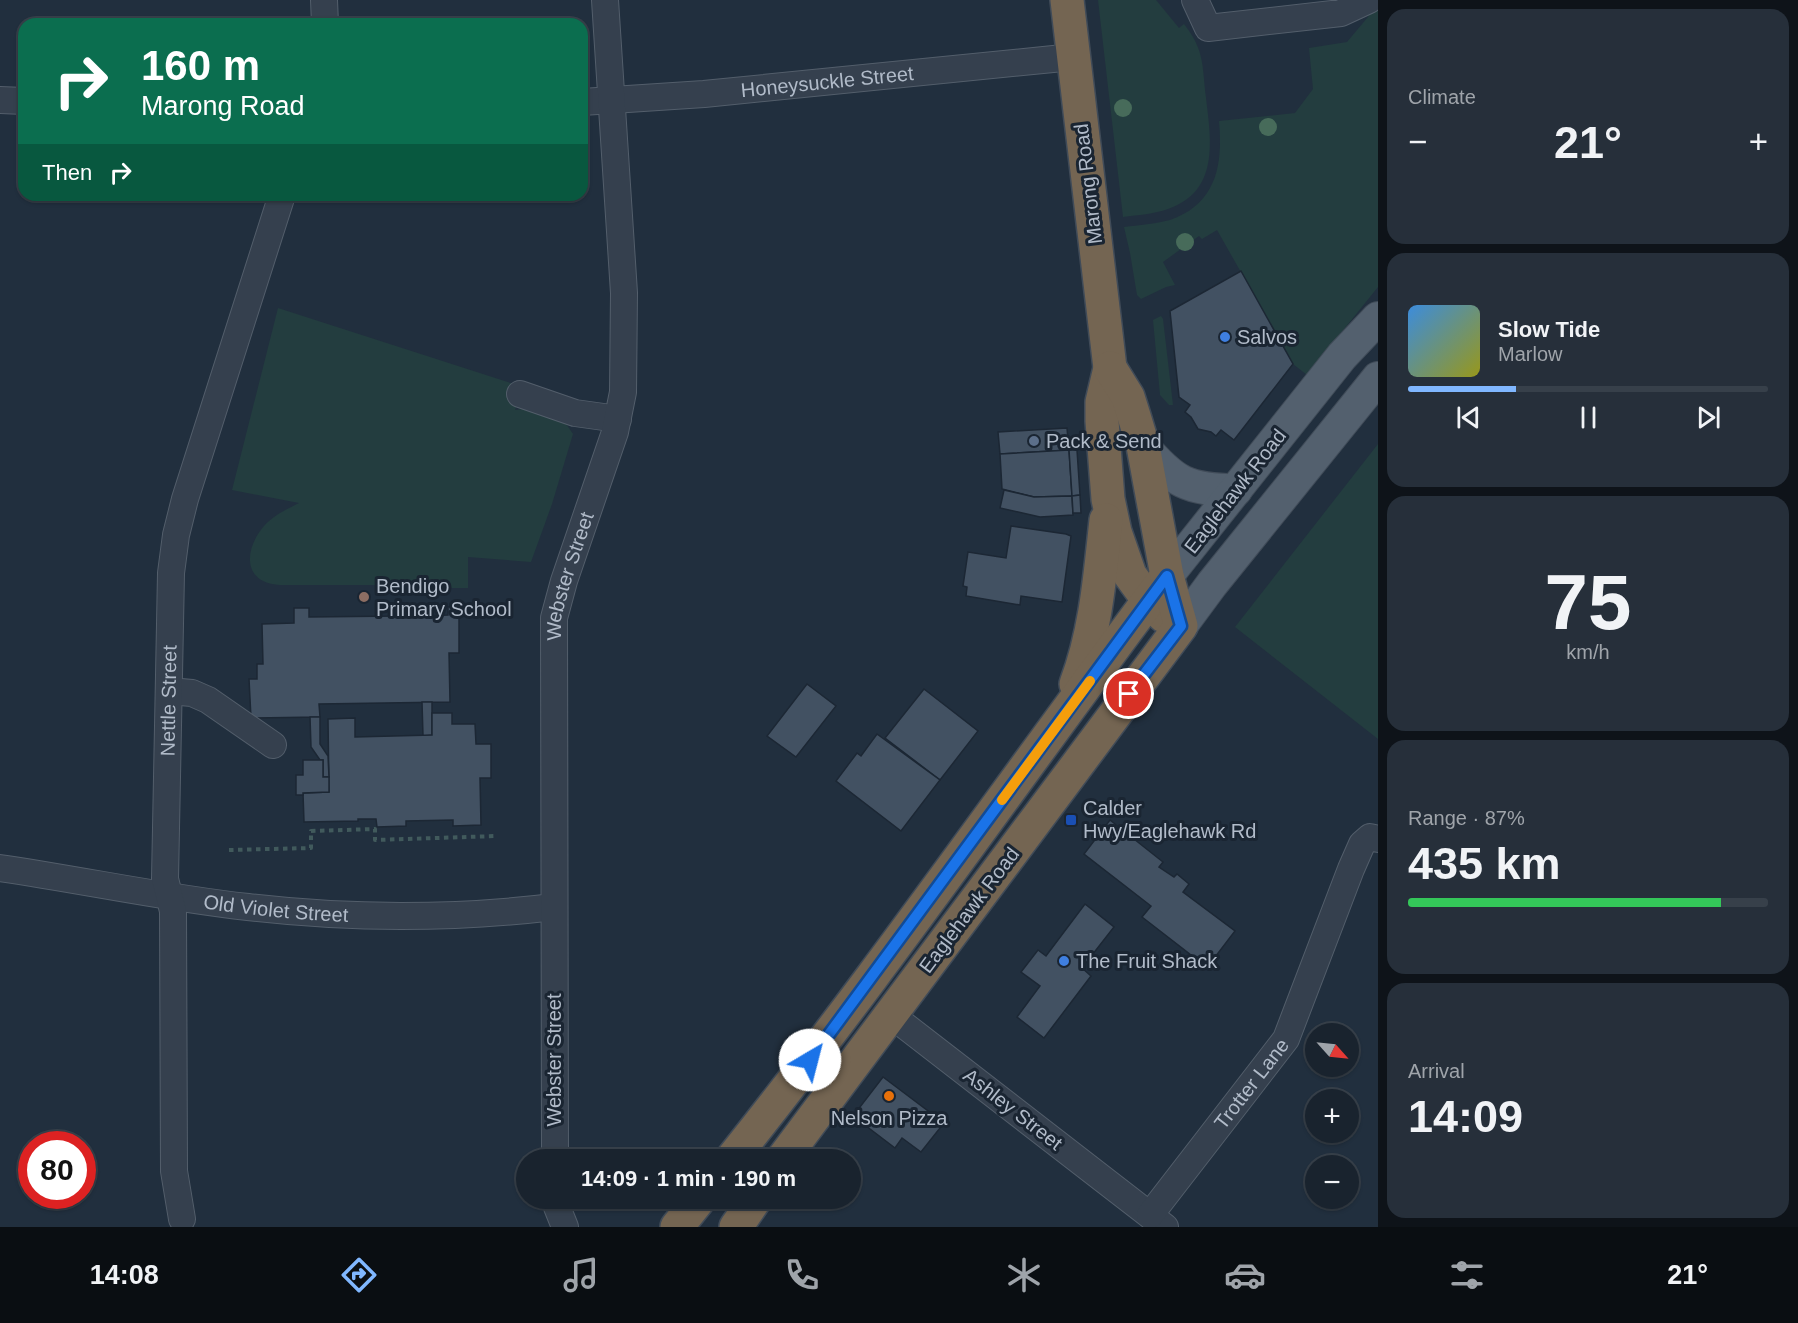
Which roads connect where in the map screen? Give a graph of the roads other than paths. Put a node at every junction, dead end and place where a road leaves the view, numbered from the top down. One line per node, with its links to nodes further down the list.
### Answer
1 (324, 0): 6 (street)
2 (605, 0): 9 (street, Webster Street)
3 (1067, 0): 7 (highway, Marong Road)
4 (1195, 0): 5 (street)
5 (1369, 0)
6 (325, 18)
7 (1073, 57): 9 (street, Honeysuckle Street); 14 (highway, Marong Road)
8 (0, 100): 10 (street)
9 (611, 100): 11 (street, Honeysuckle Street); 17 (street, Webster Street)
10 (18, 101)
11 (588, 102)
12 (280, 201): 23 (street, Nettle Street)
13 (1378, 318): 19 (main road, Eaglehawk Road)
14 (1110, 368): 18 (highway, Marong Road); 20 (highway, Marong Road)
15 (1378, 378): 22 (main road, Eaglehawk Road)
16 (520, 394): 17 (street)
17 (618, 419): 29 (street, Webster Street)
18 (1143, 446): 19 (main road); 21 (highway, Marong Road)
19 (1236, 490): 21 (main road, Eaglehawk Road)
20 (1108, 499): 21 (highway, Marong Road); 24 (highway)
21 (1158, 588): 22 (highway, Marong Road); 24 (highway, Eaglehawk Road)
22 (1180, 628): 31 (highway, Eaglehawk Road)
23 (169, 691): 25 (street); 28 (street, Nettle Street)
24 (1057, 726): 30 (highway, Eaglehawk Road)
25 (273, 745)
26 (1374, 838): 39 (street, Trotter Lane)
27 (0, 868): 28 (street, Old Violet Street)
28 (168, 895): 29 (street, Old Violet Street); 38 (street, Nettle Street)
29 (554, 907): 32 (street, Webster Street)
30 (860, 992): 31 (highway, Ashley Street); 33 (highway, Eaglehawk Road)
31 (891, 1015): 34 (highway, Eaglehawk Road); 39 (street, Ashley Street)
32 (555, 1149)
33 (740, 1149)
34 (790, 1149)
35 (558, 1209): 40 (street)
36 (691, 1209): 41 (highway)
37 (748, 1209): 42 (highway)
38 (182, 1219)
39 (1157, 1221)
40 (565, 1227)
41 (677, 1227)
42 (736, 1227)

